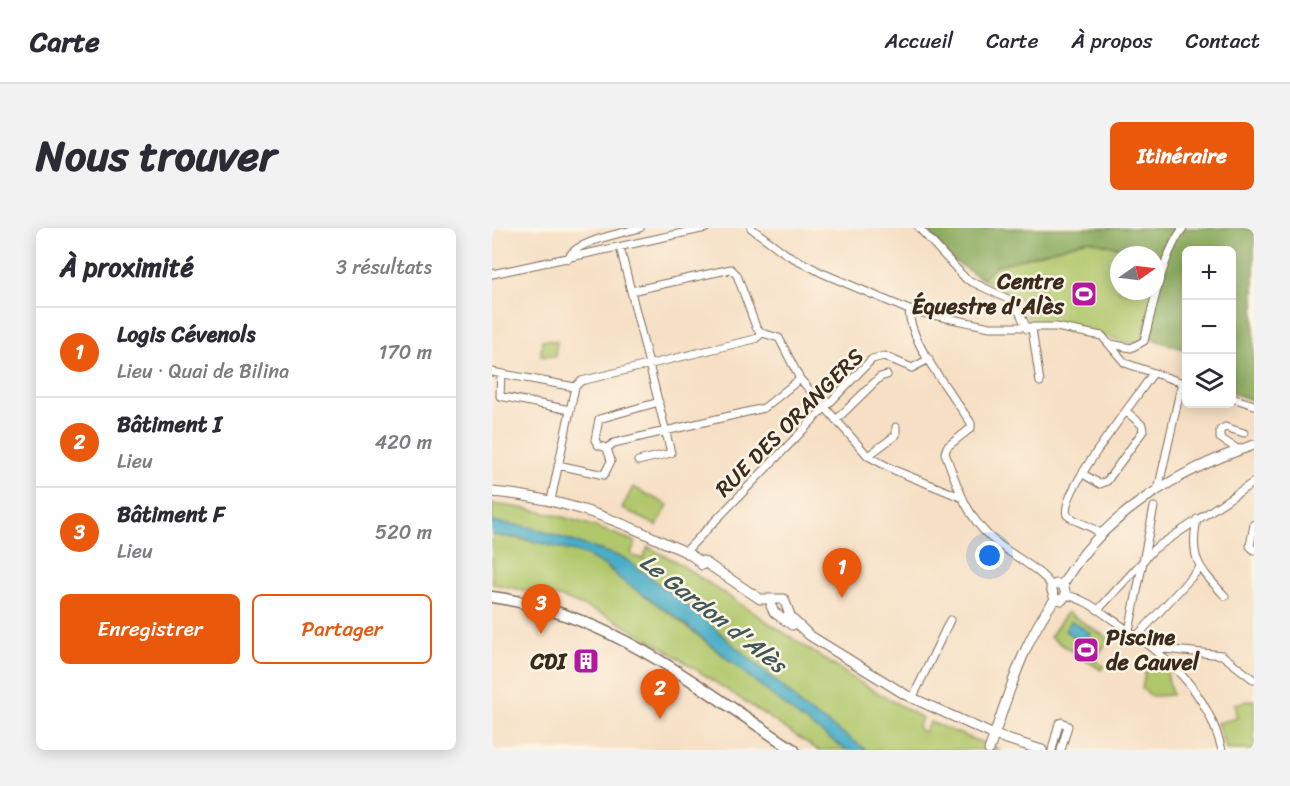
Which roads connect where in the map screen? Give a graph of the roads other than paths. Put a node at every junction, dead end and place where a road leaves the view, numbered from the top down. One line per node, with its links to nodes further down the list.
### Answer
1 (640, 228): 7 (street)
2 (706, 228): 6 (street)
3 (751, 228): 10 (street)
4 (919, 228): 11 (street)
5 (1183, 228): 13 (street)
6 (620, 247): 7 (street); 9 (street)
7 (568, 259): 8 (street)
8 (492, 274)
9 (631, 291): 12 (street); 15 (street)
10 (909, 310): 11 (street); 14 (street)
11 (1030, 329): 13 (street); 21 (street)
12 (762, 333): 15 (street); 20 (street)
13 (1111, 344): 17 (street)
14 (929, 359): 28 (street, RUE DES ORANGERS); 45 (street)
15 (649, 364): 23 (street); 26 (street)
16 (492, 372): 18 (street)
17 (1153, 373): 22 (street); 30 (street)
18 (501, 374): 23 (street); 29 (street)
19 (887, 375): 31 (street)
20 (800, 379): 28 (street); 33 (street)
21 (1040, 382)
22 (1182, 382)
23 (575, 387): 29 (street)
24 (1182, 391): 43 (street)
25 (1236, 399): 27 (street)
26 (658, 402): 33 (street); 36 (street)
27 (1254, 405)
28 (825, 407): 31 (street); 52 (street, RUE DES ORANGERS)
29 (570, 410): 40 (street)
30 (1127, 412): 41 (street); 41 (street)
31 (836, 420): 38 (street)
32 (896, 427): 38 (street)
33 (666, 431): 36 (street); 39 (street)
34 (1244, 433): 37 (street)
35 (1254, 445): 37 (main road)
36 (607, 448): 40 (street)
37 (1239, 450): 43 (main road)
38 (868, 456): 45 (street)
39 (638, 461)
40 (558, 465): 46 (street)
41 (1083, 474): 50 (street)
42 (1254, 482): 48 (street)
43 (1158, 490): 50 (main road)
44 (492, 492): 46 (main road)
45 (963, 498): 56 (street)
46 (551, 500): 52 (main road)
47 (1154, 507): 53 (street)
48 (1197, 519): 53 (street); 54 (street)
49 (1254, 524): 51 (street)
50 (1102, 535): 55 (main road)
51 (1254, 550)
52 (685, 552): 61 (main road)
53 (1143, 560): 62 (street); 65 (street)
54 (1199, 569): 58 (street); 66 (street)
55 (1063, 584): 56 (main road); 57 (main road)
56 (1052, 586): 60 (main road)
57 (1066, 595): 60 (main road); 62 (street)
58 (1225, 596)
59 (492, 597): 73 (main road)
60 (1055, 599): 70 (main road)
61 (771, 603): 63 (main road); 63 (main road)
62 (1098, 610): 65 (street)
63 (782, 611): 69 (main road)
64 (951, 620): 69 (street)
65 (1129, 631): 66 (street)
66 (1137, 636): 67 (street)
67 (1154, 648): 68 (street); 77 (street)
68 (1254, 680)
69 (912, 699): 71 (main road)
70 (1004, 709): 71 (main road); 72 (main road)
71 (976, 728): 72 (main road)
72 (992, 742): 74 (main road)
73 (794, 750)
74 (1042, 750)
75 (1052, 750): 76 (street)
76 (1061, 750)
77 (1222, 750)

